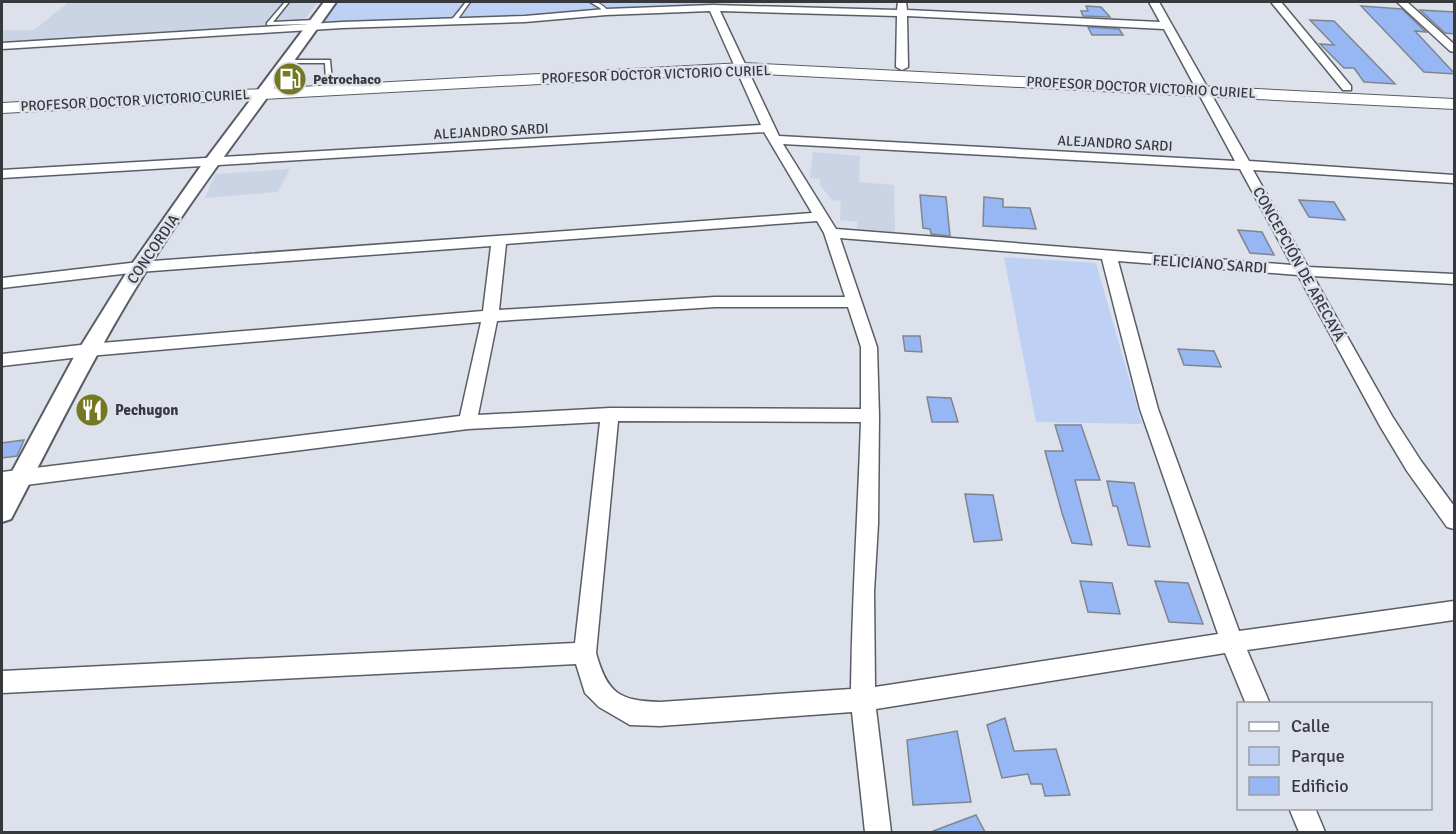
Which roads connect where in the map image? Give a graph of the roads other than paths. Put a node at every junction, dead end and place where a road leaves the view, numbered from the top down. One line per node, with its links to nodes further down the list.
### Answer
1 (288, 2): 12 (lane)
2 (330, 2): 12 (street, CONCORDIA)
3 (468, 2): 11 (lane)
4 (592, 2): 10 (lane)
5 (1154, 2): 13 (street, CONCEPCIÓN DE ARECAYÁ)
6 (1276, 2): 22 (street)
7 (1402, 2): 14 (street)
8 (902, 7): 9 (street); 13 (street); 19 (street)
9 (712, 8): 10 (street); 18 (street)
10 (606, 12): 11 (street)
11 (453, 22): 12 (street)
12 (313, 25): 15 (street); 17 (street, CONCORDIA)
13 (1169, 26): 21 (street, CONCEPCIÓN DE ARECAYÁ)
14 (1449, 39): 16 (street)
15 (2, 46)
16 (1455, 50)
17 (286, 61): 20 (lane); 23 (street, CONCORDIA)
18 (741, 64): 19 (main road, PROFESOR DOCTOR VICTORIO CURIEL); 20 (main road, PROFESOR DOCTOR VICTORIO CURIEL); 21 (main road, PROFESOR DOCTOR VICTORIO CURIEL); 23 (main road, PROFESOR DOCTOR VICTORIO CURIEL); 28 (street)
19 (902, 67): 21 (main road, PROFESOR DOCTOR VICTORIO CURIEL)
20 (329, 82): 23 (main road, PROFESOR DOCTOR VICTORIO CURIEL)
21 (1202, 85): 22 (main road, PROFESOR DOCTOR VICTORIO CURIEL); 26 (main road, PROFESOR DOCTOR VICTORIO CURIEL); 30 (street, CONCEPCIÓN DE ARECAYÁ)
22 (1347, 88): 24 (main road, PROFESOR DOCTOR VICTORIO CURIEL)
23 (265, 89): 25 (main road, PROFESOR DOCTOR VICTORIO CURIEL); 27 (main road, PROFESOR DOCTOR VICTORIO CURIEL); 29 (street, CONCORDIA)
24 (1455, 93)
25 (2, 99)
26 (1455, 104)
27 (2, 108)
28 (772, 134): 29 (street, ALEJANDRO SARDI); 30 (street, ALEJANDRO SARDI); 34 (street)
29 (214, 161): 31 (street, ALEJANDRO SARDI); 37 (street, CONCORDIA)
30 (1244, 165): 32 (street, ALEJANDRO SARDI); 38 (street, CONCEPCIÓN DE ARECAYÁ)
31 (6, 173): 33 (street)
32 (1455, 179)
33 (2, 184)
34 (825, 225): 35 (street, FELICIANO SARDI); 36 (street, FELICIANO SARDI); 41 (street)
35 (499, 239): 37 (street, FELICIANO SARDI); 42 (street)
36 (1109, 256): 38 (street, FELICIANO SARDI); 53 (street)
37 (139, 267): 40 (street, FELICIANO SARDI); 43 (street, CONCORDIA)
38 (1304, 271): 39 (street, FELICIANO SARDI); 51 (street, CONCEPCIÓN DE ARECAYÁ)
39 (1455, 279)
40 (2, 283)
41 (855, 303): 42 (street); 46 (street)
42 (490, 316): 43 (street); 47 (street)
43 (89, 350): 44 (street); 48 (street, CONCORDIA)
44 (2, 360)
45 (610, 416): 46 (street); 47 (street); 54 (street)
46 (870, 416): 56 (street)
47 (468, 422): 48 (street)
48 (20, 477): 49 (street); 50 (street, CONCORDIA)
49 (2, 480)
50 (2, 512)
51 (1455, 521)
52 (1455, 612): 53 (street)
53 (1232, 642): 56 (street); 57 (street)
54 (585, 653): 55 (street); 56 (street)
55 (2, 682)
56 (863, 700): 59 (street)
57 (1257, 702)
58 (1303, 810): 60 (street)
59 (878, 832)
60 (1312, 832)

